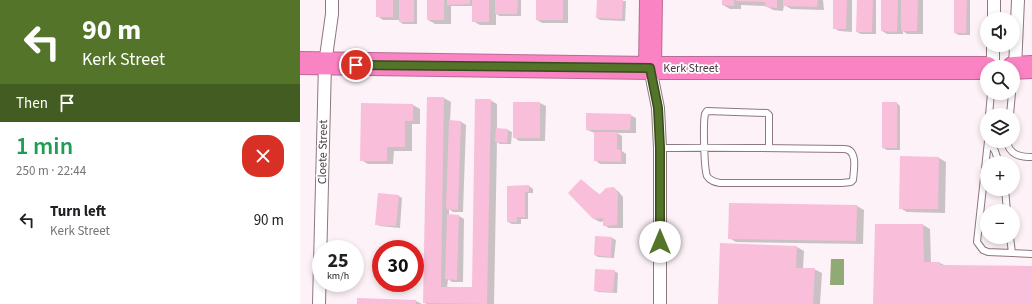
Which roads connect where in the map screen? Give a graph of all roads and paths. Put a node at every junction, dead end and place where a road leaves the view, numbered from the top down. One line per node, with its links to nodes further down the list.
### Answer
1 (332, 0): 8 (street, Cloete Street)
2 (651, 0): 9 (highway)
3 (994, 0): 5 (street)
4 (1018, 0): 6 (street)
5 (994, 12)
6 (1018, 60)
7 (300, 63): 8 (highway, Kerk Street)
8 (325, 64): 9 (highway, Kerk Street); 20 (street, Cloete Street)
9 (650, 68): 10 (highway, Kerk Street); 12 (street)
10 (980, 68)
11 (704, 147): 12 (lane); 13 (lane); 13 (lane); 13 (lane)
12 (660, 148): 21 (street)
13 (769, 148)
14 (987, 148): 18 (lane)
15 (1009, 148): 16 (lane)
16 (1032, 157)
17 (1011, 244): 18 (lane)
18 (1012, 253): 19 (lane)
19 (1032, 254)
20 (319, 304)
21 (660, 304)

